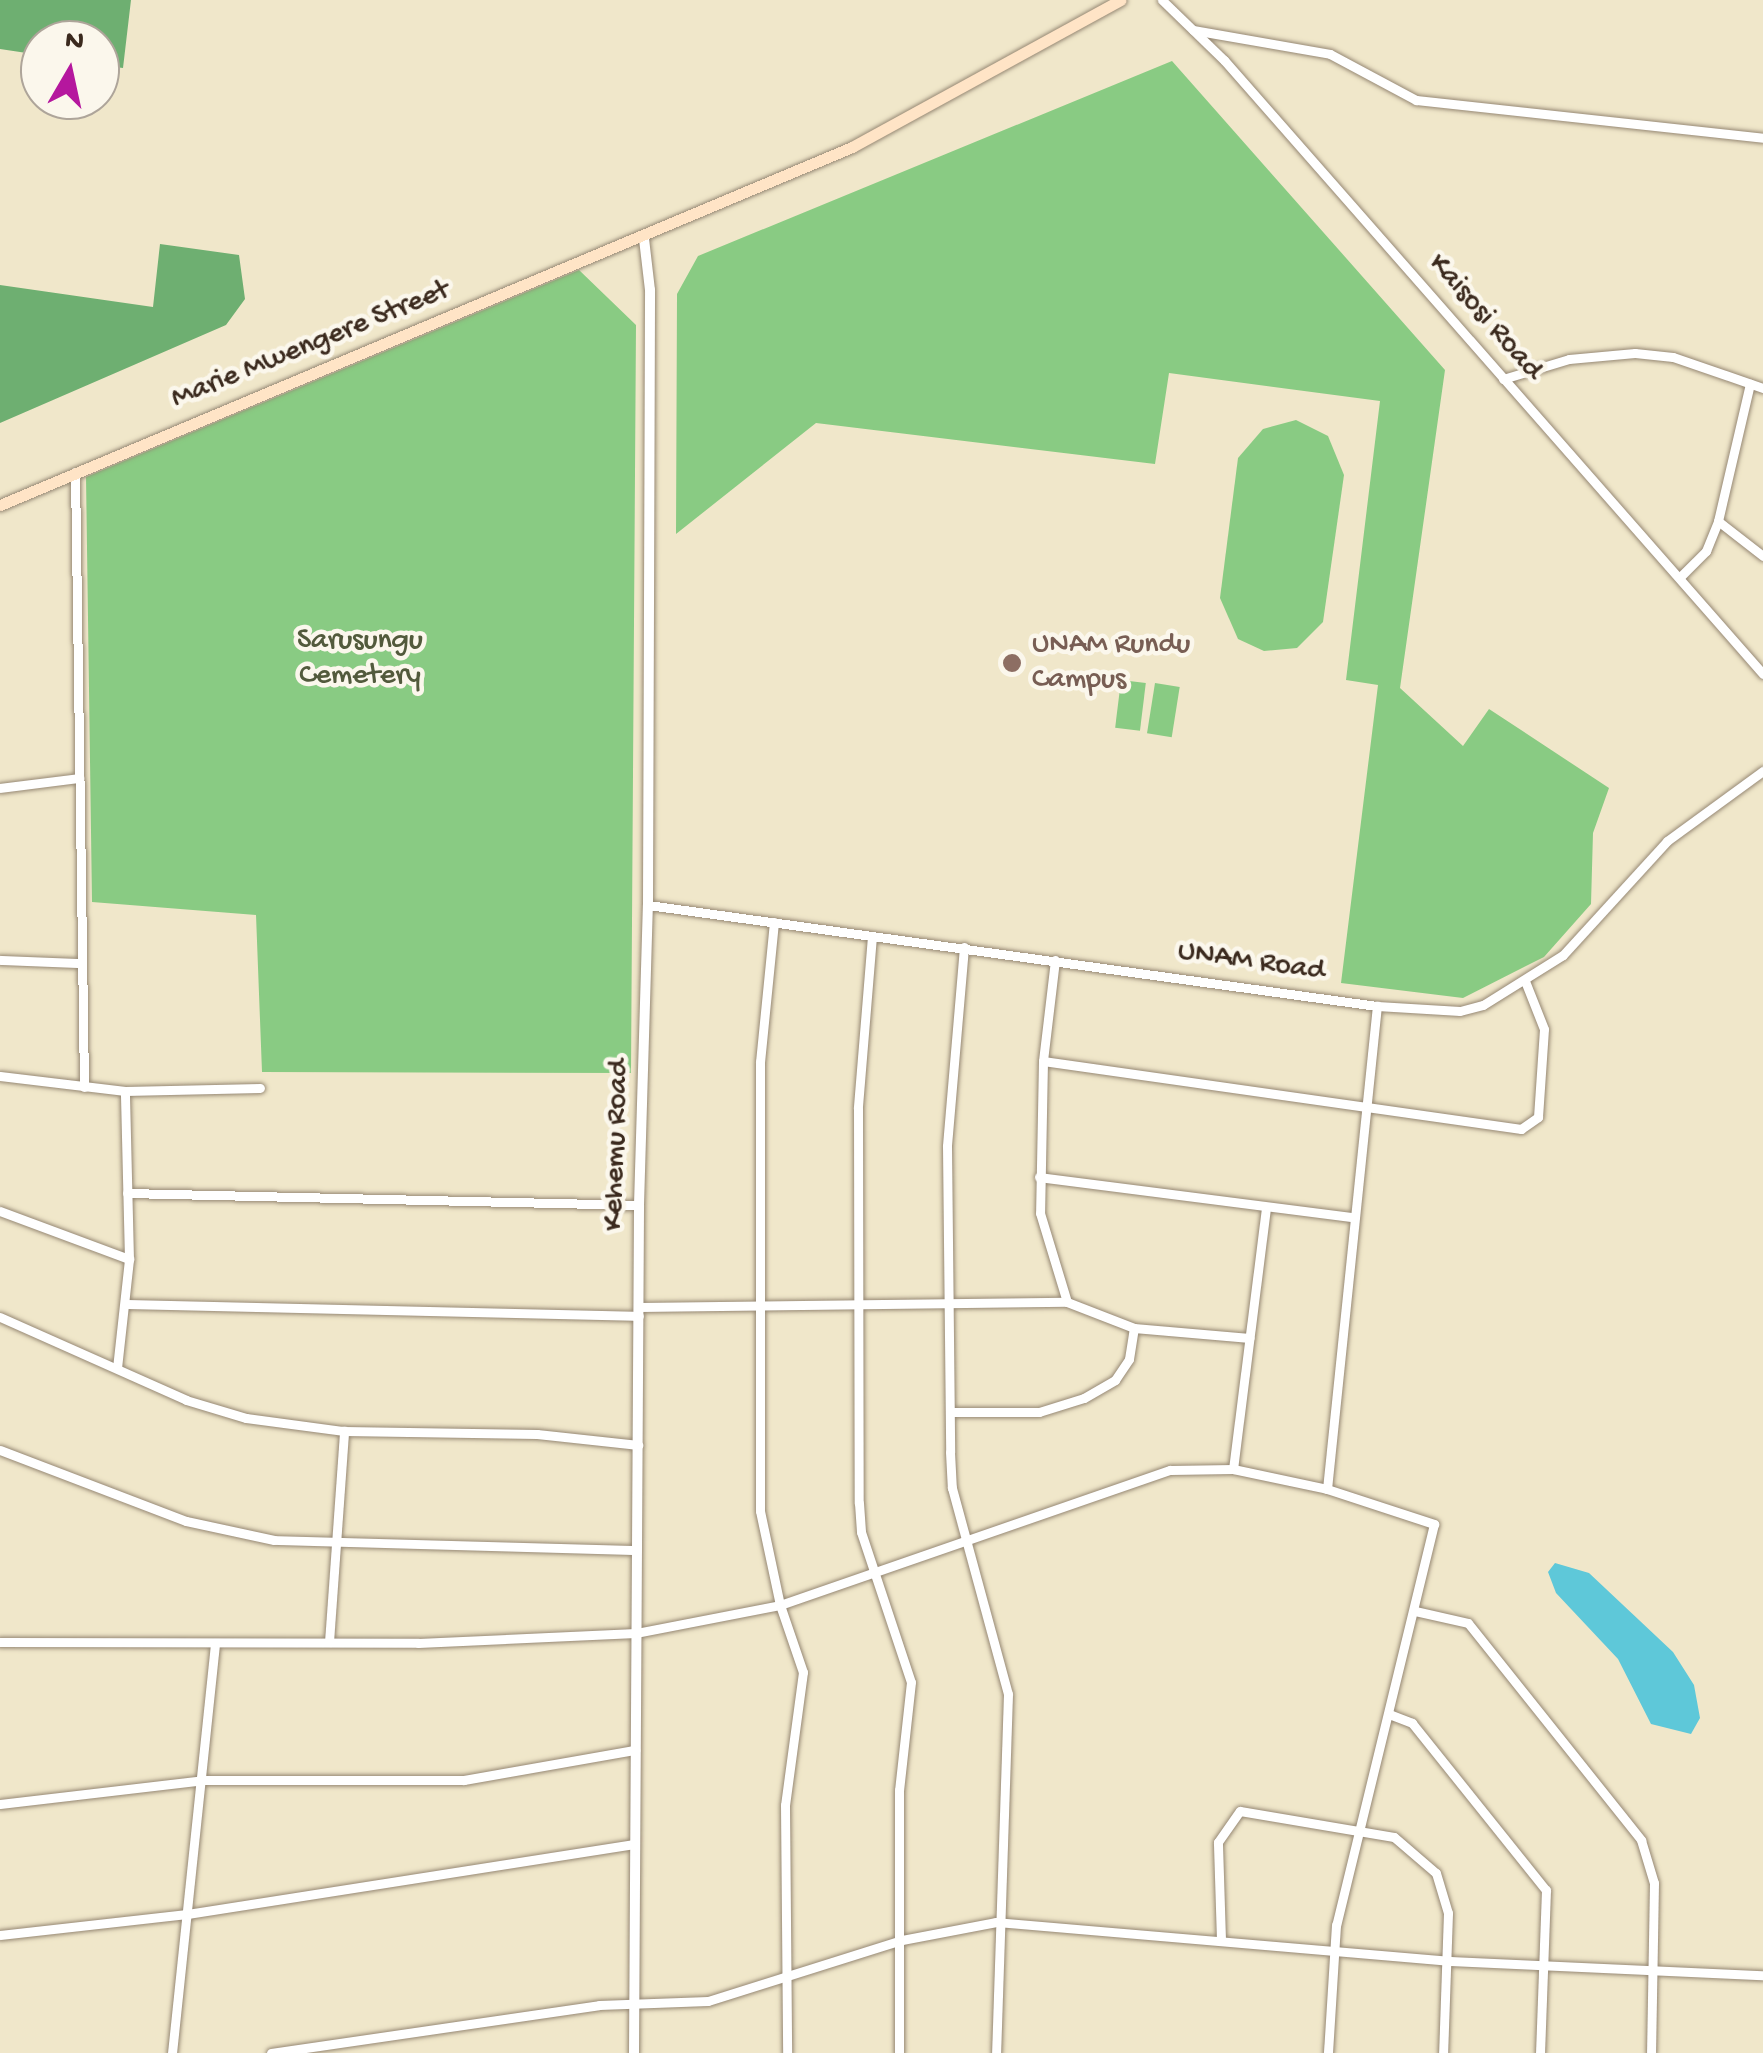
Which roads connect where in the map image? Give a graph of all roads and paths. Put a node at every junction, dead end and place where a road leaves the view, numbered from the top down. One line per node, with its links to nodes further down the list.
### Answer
1 (1120, 0): 5 (main road, Marie Mwengere Street)
2 (1162, 0): 3 (street, Kaisosi Road)
3 (1194, 30): 4 (street); 6 (street, Kaisosi Road)
4 (1763, 138)
5 (644, 239): 9 (main road, Marie Mwengere Street); 18 (street, Kehemu Road)
6 (1503, 379): 7 (street); 13 (street, Kaisosi Road)
7 (1750, 384): 8 (street); 11 (street)
8 (1763, 388)
9 (75, 472): 10 (main road, Marie Mwengere Street); 16 (street)
10 (0, 504)
11 (1718, 522): 12 (street); 13 (street)
12 (1763, 556)
13 (1680, 577): 14 (street, Kaisosi Road)
14 (1763, 674)
15 (1763, 771): 25 (street, UNAM Road)
16 (80, 778): 17 (street); 24 (street)
17 (0, 788)
18 (648, 905): 19 (street, UNAM Road); 35 (street, Kehemu Road)
19 (774, 922): 20 (street, UNAM Road); 44 (street)
20 (872, 936): 21 (street, UNAM Road); 42 (street)
21 (964, 947): 23 (street, UNAM Road); 43 (street)
22 (0, 960): 24 (street)
23 (1055, 960): 26 (street, UNAM Road); 27 (street)
24 (79, 963): 29 (street)
25 (1524, 982): 26 (street, UNAM Road); 32 (street)
26 (1376, 1006): 32 (street)
27 (1043, 1061): 32 (street); 33 (street)
28 (0, 1076): 29 (street)
29 (84, 1087): 31 (street)
30 (260, 1088): 31 (street)
31 (125, 1092): 34 (street)
32 (1365, 1106): 38 (street)
33 (1039, 1177): 36 (street); 40 (street)
34 (127, 1193): 35 (street); 39 (street)
35 (639, 1204): 45 (street, Kehemu Road)
36 (1266, 1207): 38 (street); 48 (street)
37 (0, 1211): 39 (street)
38 (1352, 1217): 55 (street)
39 (128, 1260): 41 (street)
40 (1067, 1302): 43 (street); 47 (street)
41 (127, 1304): 45 (street); 49 (street)
42 (858, 1306): 43 (street); 44 (street); 59 (street)
43 (948, 1306): 50 (street)
44 (760, 1307): 45 (street); 60 (street)
45 (639, 1311): 52 (street, Kehemu Road)
46 (0, 1317): 49 (street)
47 (1134, 1328): 48 (street); 50 (street)
48 (1250, 1338): 54 (street)
49 (117, 1368): 51 (street)
50 (950, 1412): 56 (street)
51 (344, 1431): 52 (street); 57 (street)
52 (638, 1445): 58 (street, Kehemu Road)
53 (0, 1450): 57 (street)
54 (1233, 1469): 55 (street); 56 (street)
55 (1326, 1489): 61 (street)
56 (966, 1539): 59 (street); 73 (street)
57 (336, 1546): 58 (street); 64 (street)
58 (636, 1550): 62 (street, Kehemu Road)
59 (876, 1572): 60 (street); 75 (street)
60 (780, 1605): 62 (street); 81 (street)
61 (1415, 1611): 66 (street); 80 (street)
62 (636, 1633): 64 (street); 67 (street, Kehemu Road)
63 (0, 1642): 65 (street)
64 (330, 1642): 65 (street)
65 (215, 1644): 68 (street)
66 (1389, 1714): 70 (street); 79 (street)
67 (635, 1750): 68 (street); 71 (street, Kehemu Road)
68 (203, 1780): 69 (street); 72 (street)
69 (0, 1804)
70 (1360, 1827): 76 (street); 77 (street); 78 (street)
71 (634, 1844): 72 (street); 83 (street, Kehemu Road)
72 (187, 1914): 74 (street); 84 (street)
73 (996, 1922): 75 (street); 76 (street); 89 (street)
74 (0, 1936)
75 (902, 1940): 81 (street); 88 (street)
76 (1221, 1940): 77 (street)
77 (1334, 1951): 78 (street); 90 (street)
78 (1449, 1961): 79 (street); 91 (street)
79 (1545, 1966): 80 (street); 92 (street)
80 (1654, 1973): 82 (street); 93 (street)
81 (789, 1974): 83 (street); 87 (street)
82 (1763, 1975)
83 (634, 2004): 85 (street); 86 (street, Kehemu Road)
84 (172, 2053)
85 (271, 2053)
86 (634, 2053)
87 (787, 2053)
88 (899, 2053)
89 (996, 2053)
90 (1328, 2053)
91 (1443, 2053)
92 (1540, 2053)
93 (1651, 2053)

